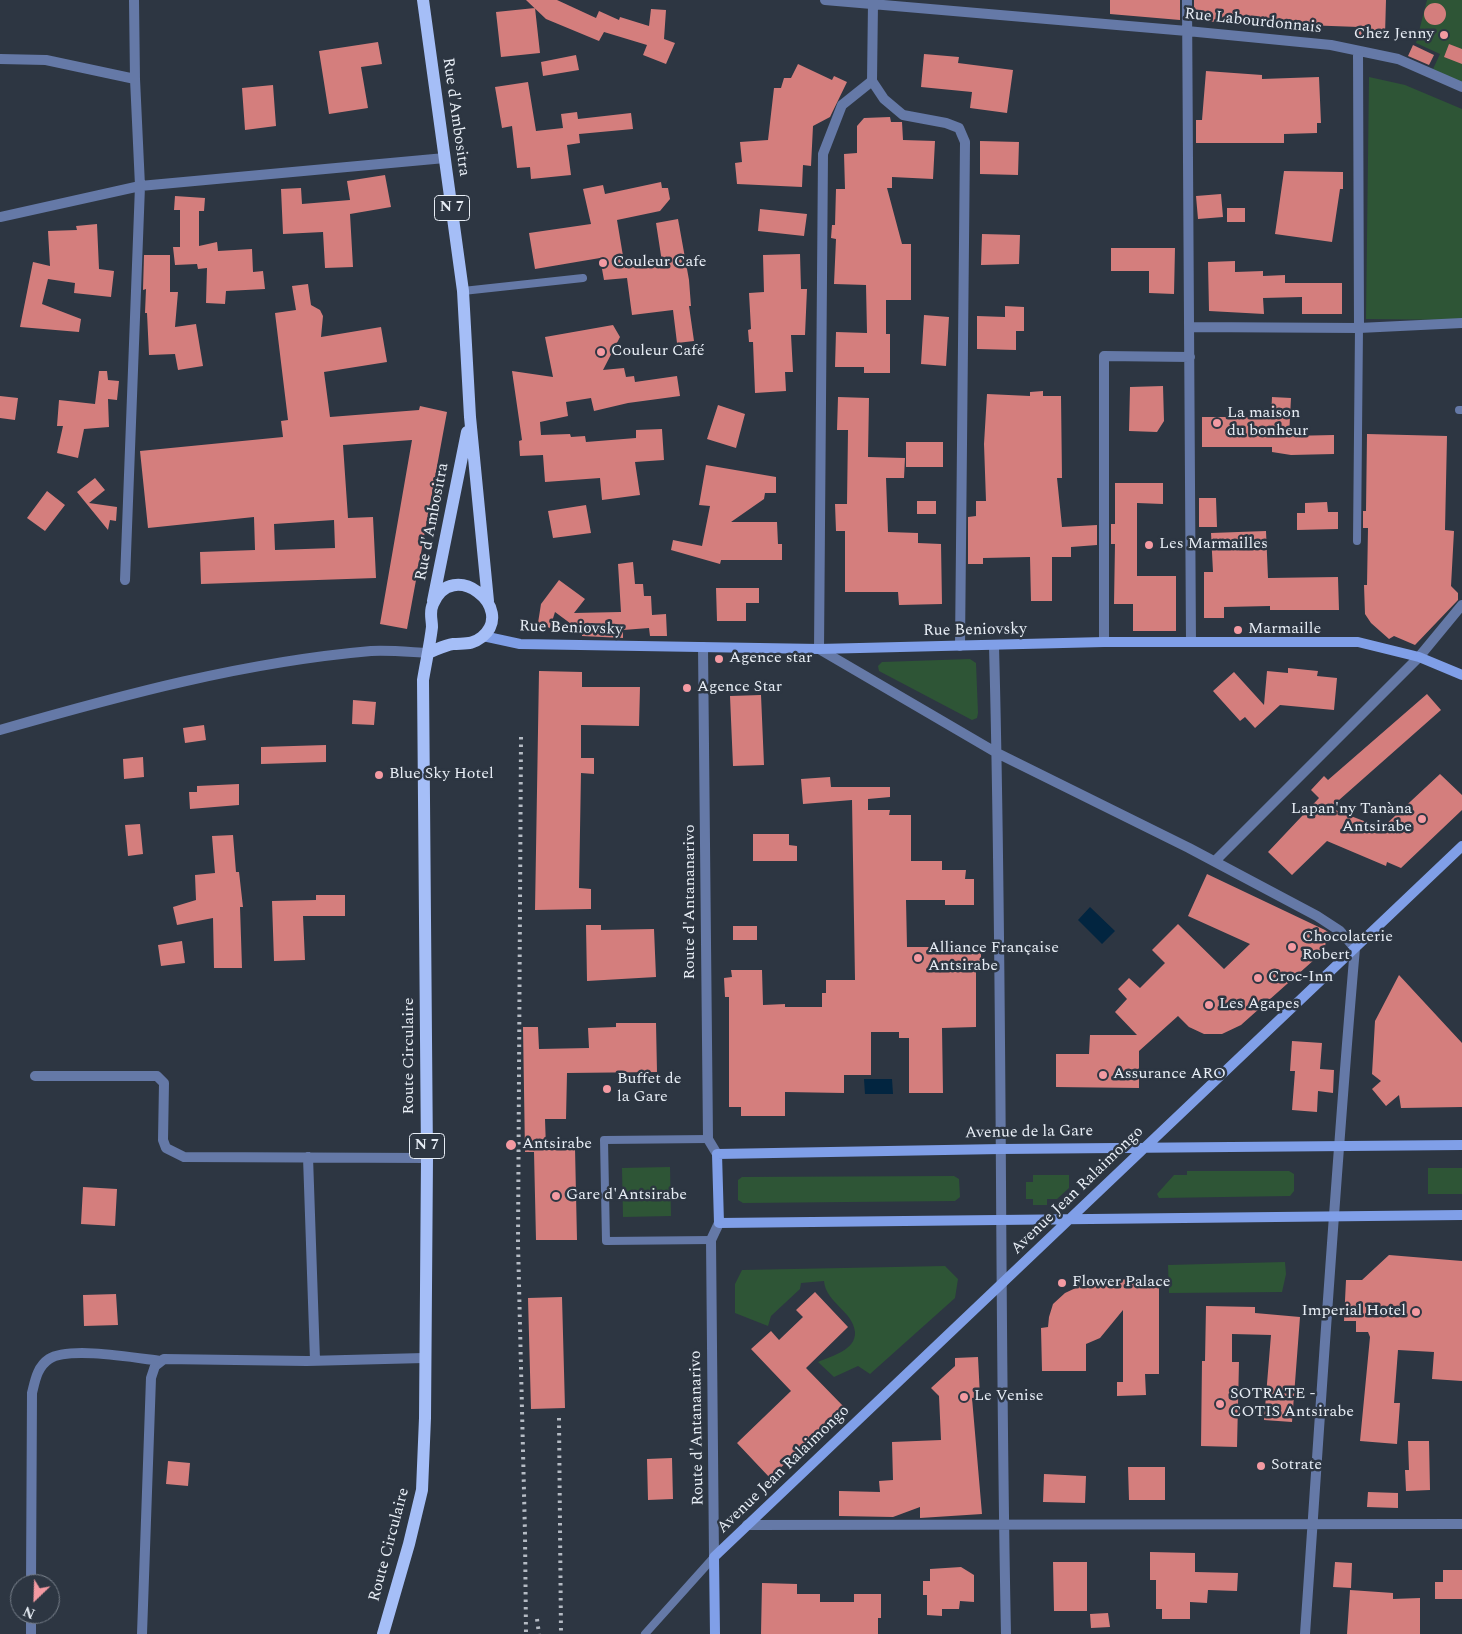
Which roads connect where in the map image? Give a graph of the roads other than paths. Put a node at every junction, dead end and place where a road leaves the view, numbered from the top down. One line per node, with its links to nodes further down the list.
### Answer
1 (134, 0): 10 (street)
2 (423, 0): 13 (main road, Rue d'Ambositra / N 7)
3 (825, 0): 5 (street, Rue Labourdonnais)
4 (1187, 0): 7 (street)
5 (873, 3): 6 (street, Rue Labourdonnais); 11 (street)
6 (893, 3): 7 (street, Rue Labourdonnais)
7 (1187, 30): 8 (street, Rue Labourdonnais); 19 (street)
8 (1358, 51): 12 (street, Rue Labourdonnais); 20 (street)
9 (0, 59): 10 (street)
10 (135, 79): 14 (street)
11 (872, 81): 33 (street); 36 (street)
12 (1462, 87)
13 (445, 158): 14 (street); 17 (main road, Rue d'Ambositra / N 7)
14 (140, 186): 15 (street); 24 (street)
15 (0, 217)
16 (583, 278): 17 (lane)
17 (463, 291): 22 (main road, Rue d'Ambositra / N 7)
18 (1462, 323): 20 (street)
19 (1190, 327): 20 (street); 21 (street)
20 (1359, 328): 23 (lane)
21 (1190, 357): 30 (street); 31 (street)
22 (470, 418): 25 (main road, Rue d'Ambositra / N 7); 26 (main road, Rue d'Ambositra / N 7)
23 (1357, 541)
24 (125, 580)
25 (488, 602): 26 (main road); 29 (main road, N 7)
26 (433, 603): 28 (main road, N 7)
27 (1462, 605): 38 (street)
28 (432, 624): 32 (main road); 37 (main road, N 7)
29 (483, 636): 32 (main road); 35 (street, Rue Beniovsky)
30 (1104, 642): 31 (street, Rue Beniovsky); 34 (street, Rue Beniovsky)
31 (1191, 642): 38 (street, Rue Beniovsky)
32 (452, 644): 37 (main road)
33 (960, 646): 34 (street, Rue Beniovsky); 36 (street, Rue Beniovsky)
34 (994, 646): 41 (street)
35 (703, 647): 36 (street, Rue Beniovsky); 46 (street, Route d'Antananarivo)
36 (819, 649): 41 (street)
37 (428, 653): 40 (street); 53 (main road, Route Circulaire / N 7)
38 (1419, 657): 39 (street, Rue Beniovsky); 43 (street)
39 (1462, 675)
40 (0, 730)
41 (997, 753): 43 (street); 50 (street)
42 (1462, 846): 44 (street, Avenue Jean Ralaimongo)
43 (1215, 861): 44 (street)
44 (1355, 948): 48 (street); 49 (street, Avenue Jean Ralaimongo)
45 (35, 1076): 52 (street)
46 (708, 1139): 51 (street); 59 (lane)
47 (1462, 1145): 48 (street, Avenue de la Gare)
48 (1337, 1146): 49 (street, Avenue de la Gare); 55 (street)
49 (1146, 1147): 50 (street, Avenue de la Gare); 56 (street, Avenue Jean Ralaimongo)
50 (1002, 1149): 51 (street, Avenue de la Gare); 57 (street)
51 (717, 1154): 58 (street)
52 (308, 1157): 53 (street); 62 (street)
53 (427, 1158): 61 (main road, Route Circulaire / N 7)
54 (1462, 1216): 55 (street)
55 (1335, 1217): 56 (street); 64 (street)
56 (1071, 1219): 57 (street); 60 (street, Avenue Jean Ralaimongo)
57 (1000, 1220): 58 (street); 60 (street)
58 (719, 1223): 59 (street, Route d'Antananarivo)
59 (710, 1240): 68 (street, Route d'Antananarivo)
60 (1000, 1285): 65 (street); 67 (street, Avenue Jean Ralaimongo)
61 (424, 1358): 62 (street); 71 (main road, Route Circulaire / N 7)
62 (315, 1360): 63 (street)
63 (161, 1361): 69 (street); 70 (street)
64 (1313, 1523): 65 (street); 66 (street); 75 (street)
65 (1003, 1524): 67 (street); 74 (street)
66 (1462, 1524)
67 (747, 1525): 68 (street, Avenue Jean Ralaimongo)
68 (714, 1557): 72 (lane); 73 (street, Route d'Antananarivo)
69 (31, 1574)
70 (142, 1634)
71 (383, 1634)
72 (645, 1634)
73 (715, 1634)
74 (1006, 1634)
75 (1305, 1634)

